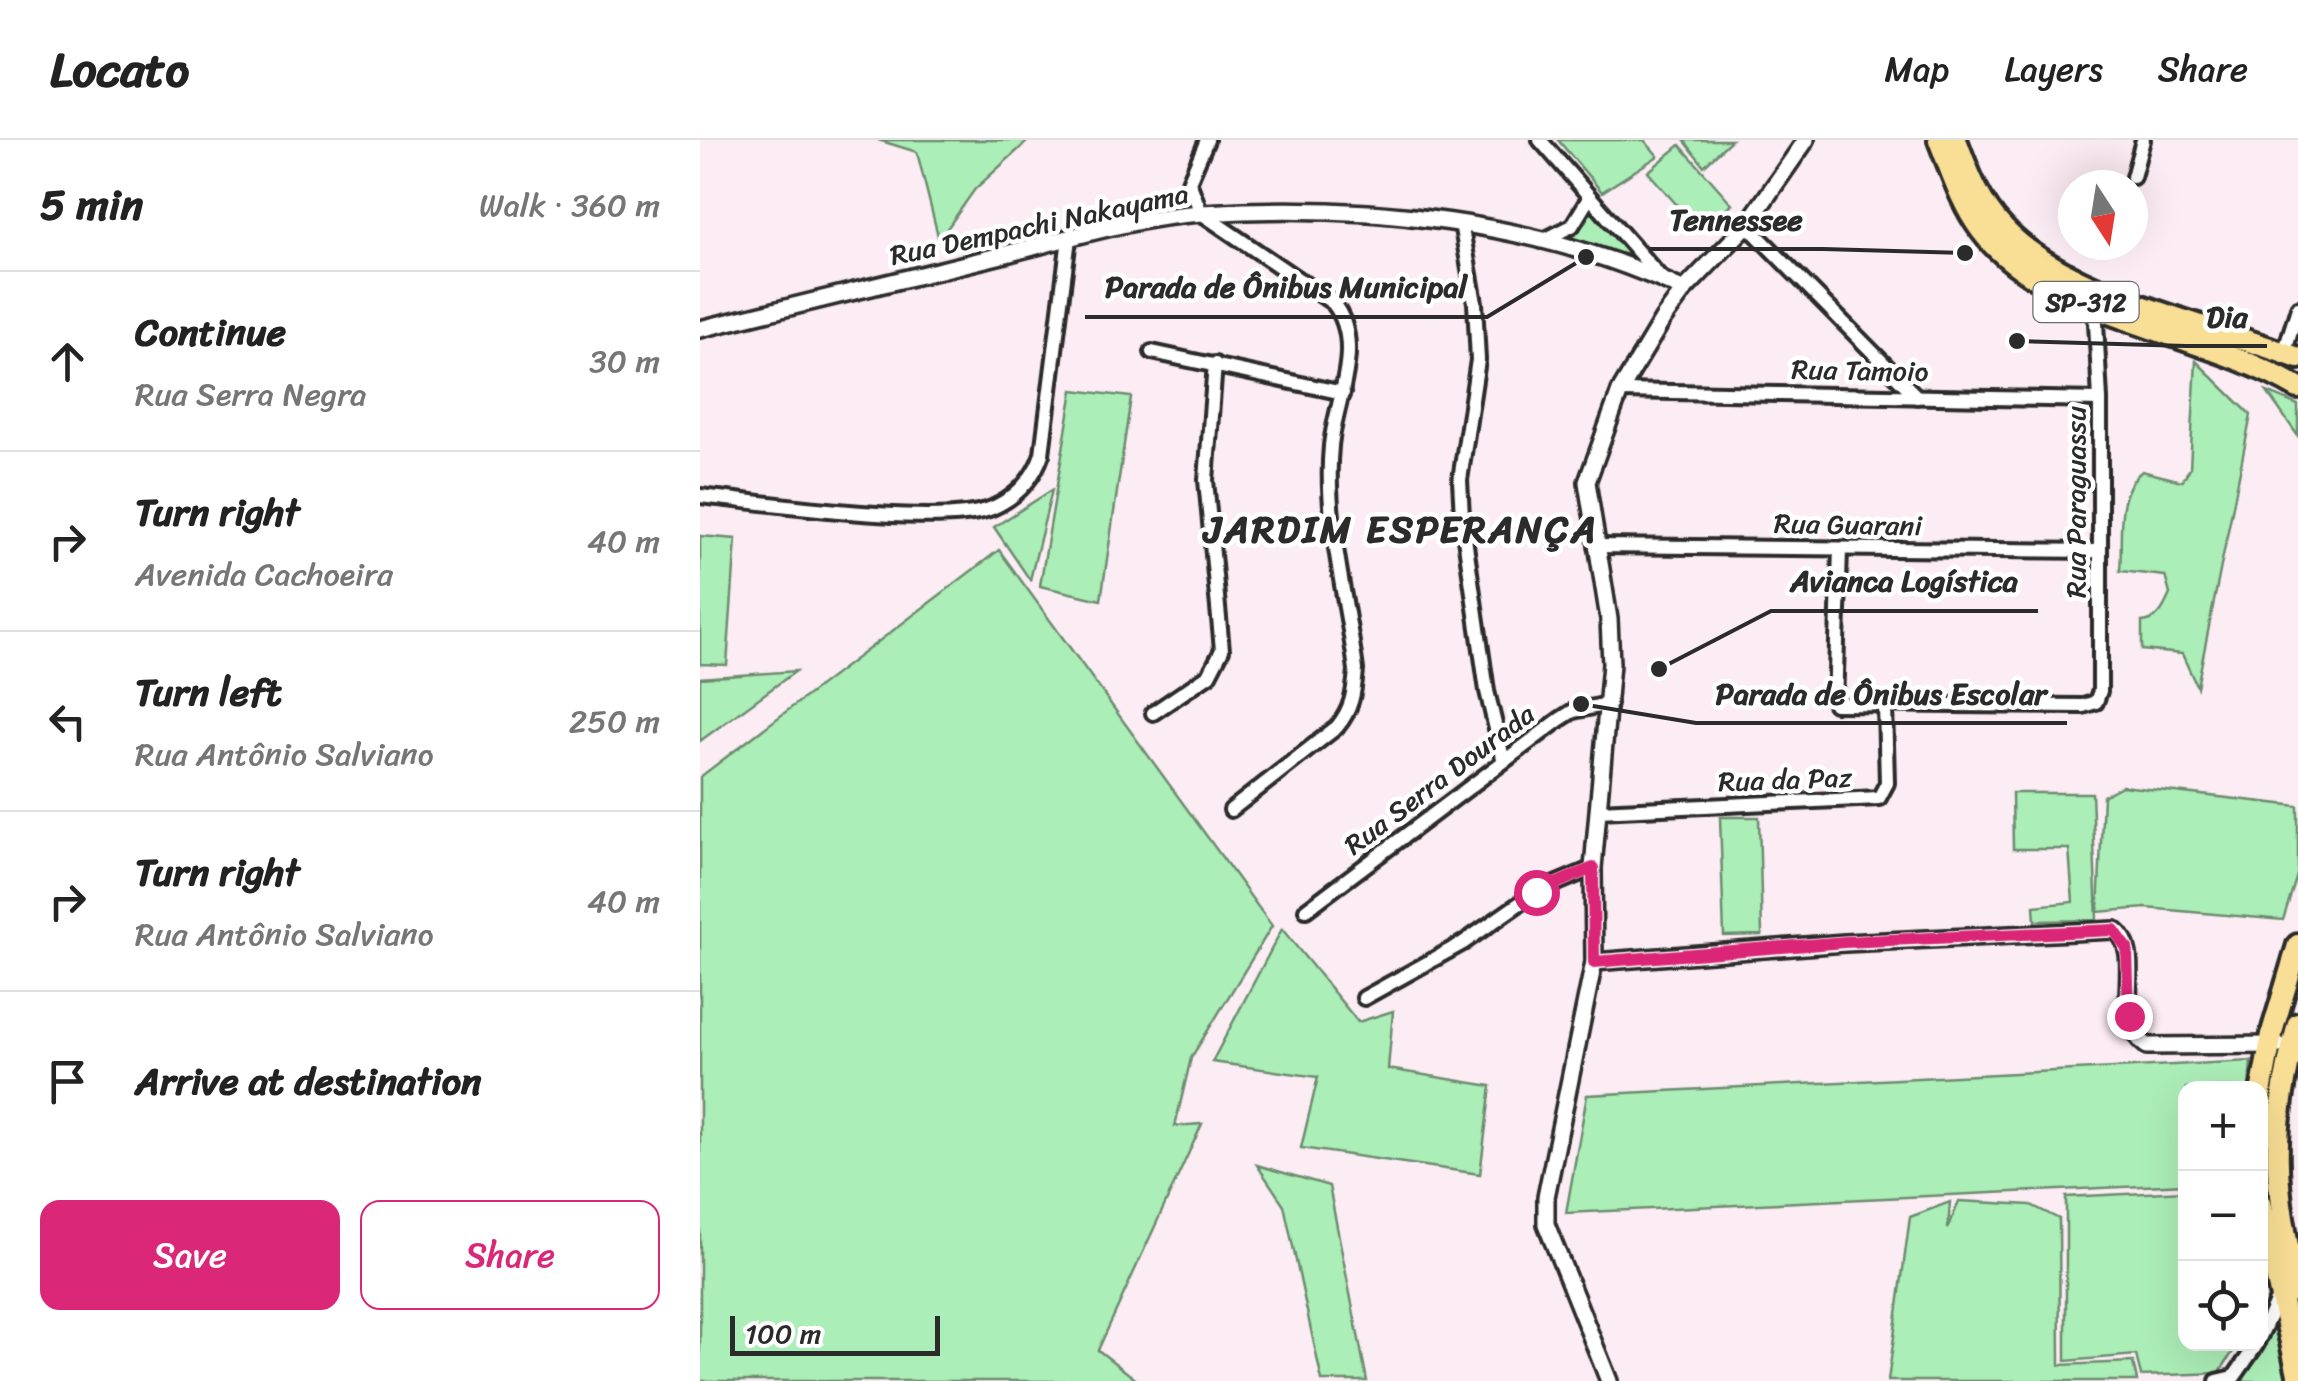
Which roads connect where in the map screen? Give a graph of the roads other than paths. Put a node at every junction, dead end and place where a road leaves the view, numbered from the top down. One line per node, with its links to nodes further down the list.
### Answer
1 (1208, 140): 9 (street)
2 (1540, 140): 8 (street)
3 (1806, 140): 11 (street)
4 (1939, 140): 16 (main road, SP-312)
5 (1956, 140): 20 (main road, SP-312)
6 (2143, 140): 7 (street)
7 (2135, 170)
8 (1588, 198): 13 (street); 14 (street)
9 (1201, 213): 10 (street, Rua Dempachi Nakayama); 12 (street, Rua Dempachi Nakayama); 24 (street)
10 (1461, 224): 13 (street, Rua Dempachi Nakayama); 34 (street)
11 (1748, 225): 15 (street); 25 (street)
12 (1068, 238): 18 (street, Rua Dempachi Nakayama); 27 (street)
13 (1542, 241): 14 (street, Rua Dempachi Nakayama)
14 (1663, 280): 15 (street, Rua Dempachi Nakayama)
15 (1684, 290): 23 (street)
16 (2088, 303): 22 (main road, SP-312); 26 (street, Rua Paraguassu)
17 (2298, 308): 20 (street)
18 (700, 329)
19 (1152, 352): 21 (street)
20 (2291, 356)
21 (1215, 364): 24 (street); 33 (street)
22 (2298, 388)
23 (1620, 391): 25 (street, Rua Tamoio); 28 (street)
24 (1342, 393): 35 (street)
25 (1917, 396): 26 (street, Rua Tamoio)
26 (2100, 400): 30 (street, Rua Paraguassu)
27 (700, 496)
28 (1596, 546): 29 (street, Rua Guarani); 31 (street)
29 (1840, 549): 30 (street, Rua Guarani); 32 (street)
30 (2100, 550): 32 (street, Rua Paraguassu)
31 (1609, 704): 34 (street, Rua Serra Dourada); 36 (street)
32 (1885, 705): 36 (street, Rua da Paz)
33 (1153, 713)
34 (1503, 758): 38 (street, Rua Serra Dourada)
35 (1231, 810)
36 (1598, 811): 37 (street)
37 (1593, 868): 40 (street); 42 (street)
38 (1306, 910)
39 (2298, 946): 41 (main road)
40 (1594, 962): 44 (street); 51 (street)
41 (2286, 984): 43 (main road); 44 (main road)
42 (1364, 998)
43 (2297, 1040): 44 (street); 47 (main road)
44 (2270, 1045): 45 (main road)
45 (2263, 1081)
46 (2268, 1228): 47 (main road)
47 (2289, 1292): 48 (street); 50 (main road)
48 (2268, 1324)
49 (2253, 1351): 52 (street)
50 (2298, 1374)
51 (1609, 1381)
52 (2218, 1381)

